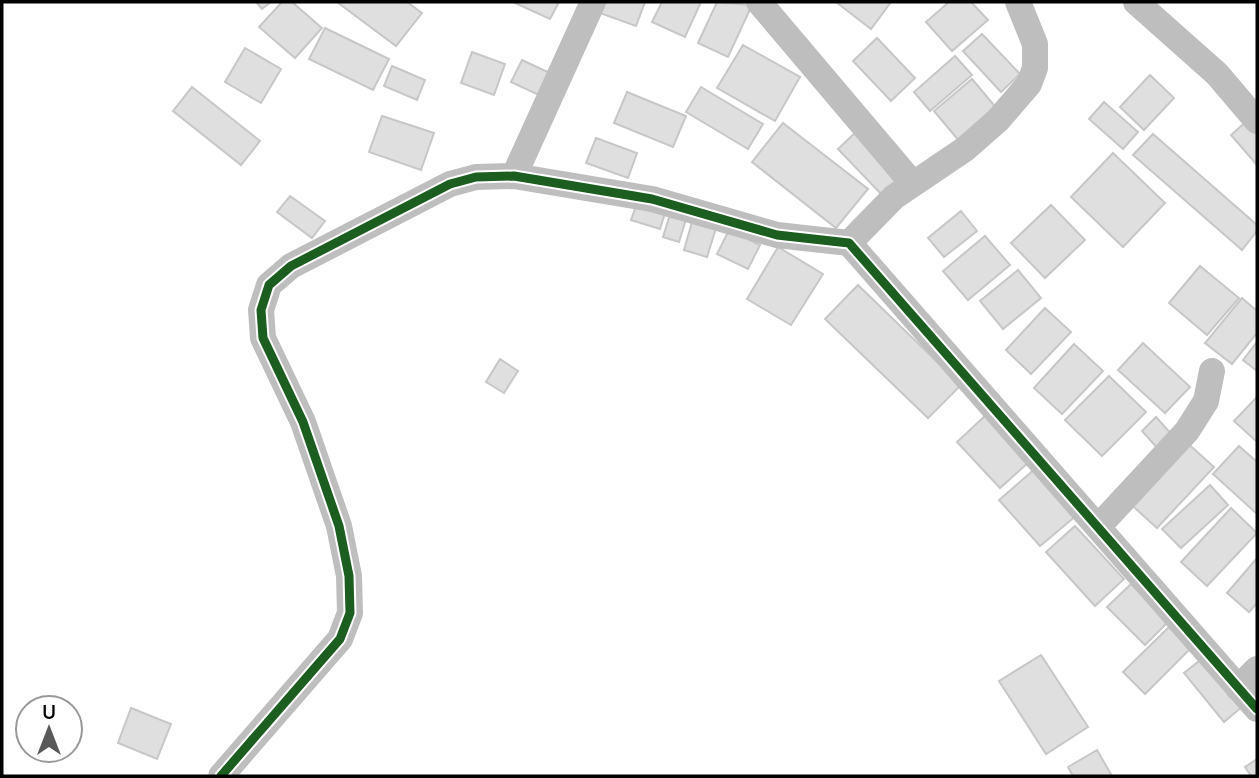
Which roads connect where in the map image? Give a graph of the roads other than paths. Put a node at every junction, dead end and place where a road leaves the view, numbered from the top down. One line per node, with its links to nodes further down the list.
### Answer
1 (593, 2): 6 (street)
2 (759, 2): 7 (street)
3 (1018, 2): 7 (street)
4 (1136, 2): 5 (street)
5 (1257, 121)
6 (514, 176): 8 (street); 14 (street)
7 (913, 184): 8 (street)
8 (849, 243): 10 (street)
9 (1212, 371): 10 (street)
10 (1098, 527): 12 (street)
11 (1257, 669): 12 (street)
12 (1238, 688): 13 (street)
13 (1257, 709)
14 (221, 776)

